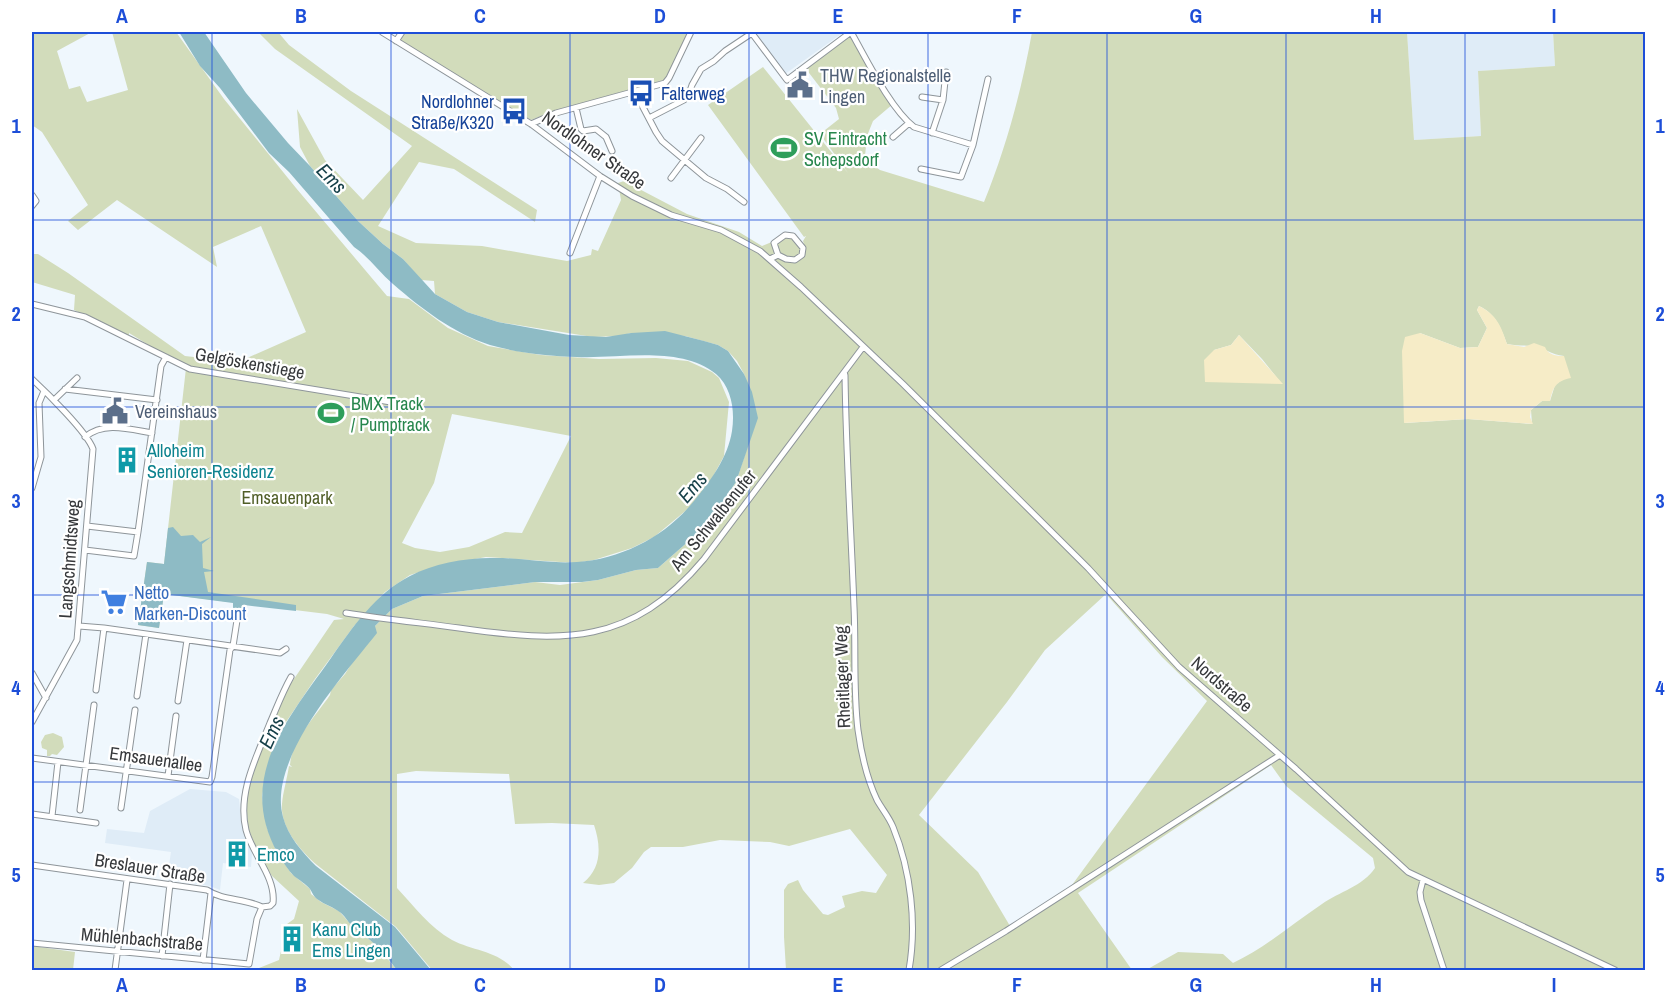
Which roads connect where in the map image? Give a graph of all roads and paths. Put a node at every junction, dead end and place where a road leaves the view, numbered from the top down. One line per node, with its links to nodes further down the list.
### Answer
1 (382, 32): 5 (street, Nordlohner Straße)
2 (402, 32): 5 (street)
3 (691, 32): 8 (street)
4 (751, 32): 12 (street); 13 (street)
5 (396, 41): 14 (street, Nordlohner Straße)
6 (945, 72): 10 (street)
7 (988, 79): 18 (street)
8 (635, 92): 11 (street); 12 (street)
9 (922, 97): 10 (street)
10 (943, 100): 15 (street)
11 (576, 108): 14 (street); 19 (street)
12 (649, 118): 20 (street)
13 (909, 123): 15 (street); 16 (street)
14 (531, 124): 22 (street, Nordlohner Straße)
15 (932, 133): 18 (street)
16 (893, 137)
17 (701, 138): 20 (street)
18 (973, 145): 21 (street)
19 (612, 151)
20 (685, 159): 23 (street); 25 (street)
21 (921, 169)
22 (600, 176): 27 (street); 29 (street, Nordlohner Straße)
23 (670, 178)
24 (32, 195): 26 (street)
25 (744, 202)
26 (34, 204)
27 (570, 253)
28 (777, 255): 28 (street); 29 (street)
29 (770, 259): 31 (street, Nordlohner Straße)
30 (32, 304): 33 (street, Gelgöskenstiege)
31 (845, 330): 32 (street, Nordstraße)
32 (863, 347): 34 (street, Am Schwalbenufer); 66 (street, Nordstraße)
33 (166, 357): 40 (street); 41 (street, Gelgöskenstiege)
34 (845, 373): 48 (street, Am Schwalbenufer); 89 (street, Rheitlager Weg)
35 (77, 378): 37 (street)
36 (32, 380): 38 (street, Langschmidtsweg)
37 (65, 389): 39 (street); 40 (street)
38 (44, 391): 39 (street, Langschmidtsweg); 44 (street)
39 (54, 400): 43 (street, Langschmidtsweg)
40 (157, 400): 42 (street)
41 (403, 404)
42 (152, 433): 43 (street); 46 (street)
43 (85, 437): 45 (street, Langschmidtsweg)
44 (32, 488)
45 (87, 526): 46 (street); 47 (street, Langschmidtsweg)
46 (138, 532): 47 (street)
47 (85, 550): 50 (street, Langschmidtsweg)
48 (346, 613)
49 (238, 614): 54 (street)
50 (79, 626): 51 (street); 60 (street, Langschmidtsweg)
51 (104, 628): 52 (street); 58 (street)
52 (146, 634): 53 (street); 59 (street)
53 (187, 640): 54 (street); 61 (street)
54 (233, 646): 55 (street); 71 (street, Emsauenallee)
55 (286, 649)
56 (32, 673): 60 (street)
57 (291, 677): 83 (street)
58 (96, 690)
59 (137, 696)
60 (46, 698): 65 (street, Langschmidtsweg)
61 (178, 701)
62 (94, 705): 69 (street)
63 (135, 710): 70 (street)
64 (176, 716): 71 (street)
65 (32, 722)
66 (1280, 755): 80 (street, Nordstraße); 90 (street)
67 (32, 758): 68 (street, Emsauenallee)
68 (58, 762): 69 (street, Emsauenallee); 75 (street)
69 (86, 765): 70 (street, Emsauenallee); 73 (street)
70 (127, 770): 71 (street, Emsauenallee); 72 (street)
71 (168, 776)
72 (122, 808)
73 (80, 810)
74 (32, 814): 75 (street)
75 (52, 816): 76 (street)
76 (96, 823)
77 (32, 865): 78 (street); 79 (street, Breslauer Straße)
78 (32, 874)
79 (127, 879): 81 (street, Breslauer Straße); 85 (street)
80 (1423, 880): 91 (street); 92 (street, Nordstraße)
81 (170, 884): 82 (street, Breslauer Straße); 86 (street)
82 (211, 893): 83 (street, Breslauer Straße); 87 (street)
83 (262, 907): 87 (street, Mühlenbachstraße)
84 (32, 943): 85 (street, Mühlenbachstraße)
85 (118, 952): 86 (street, Mühlenbachstraße); 88 (street)
86 (162, 956): 87 (street, Mühlenbachstraße)
87 (203, 960)
88 (115, 970)
89 (909, 970)
90 (941, 970)
91 (1444, 970)
92 (1615, 970)

